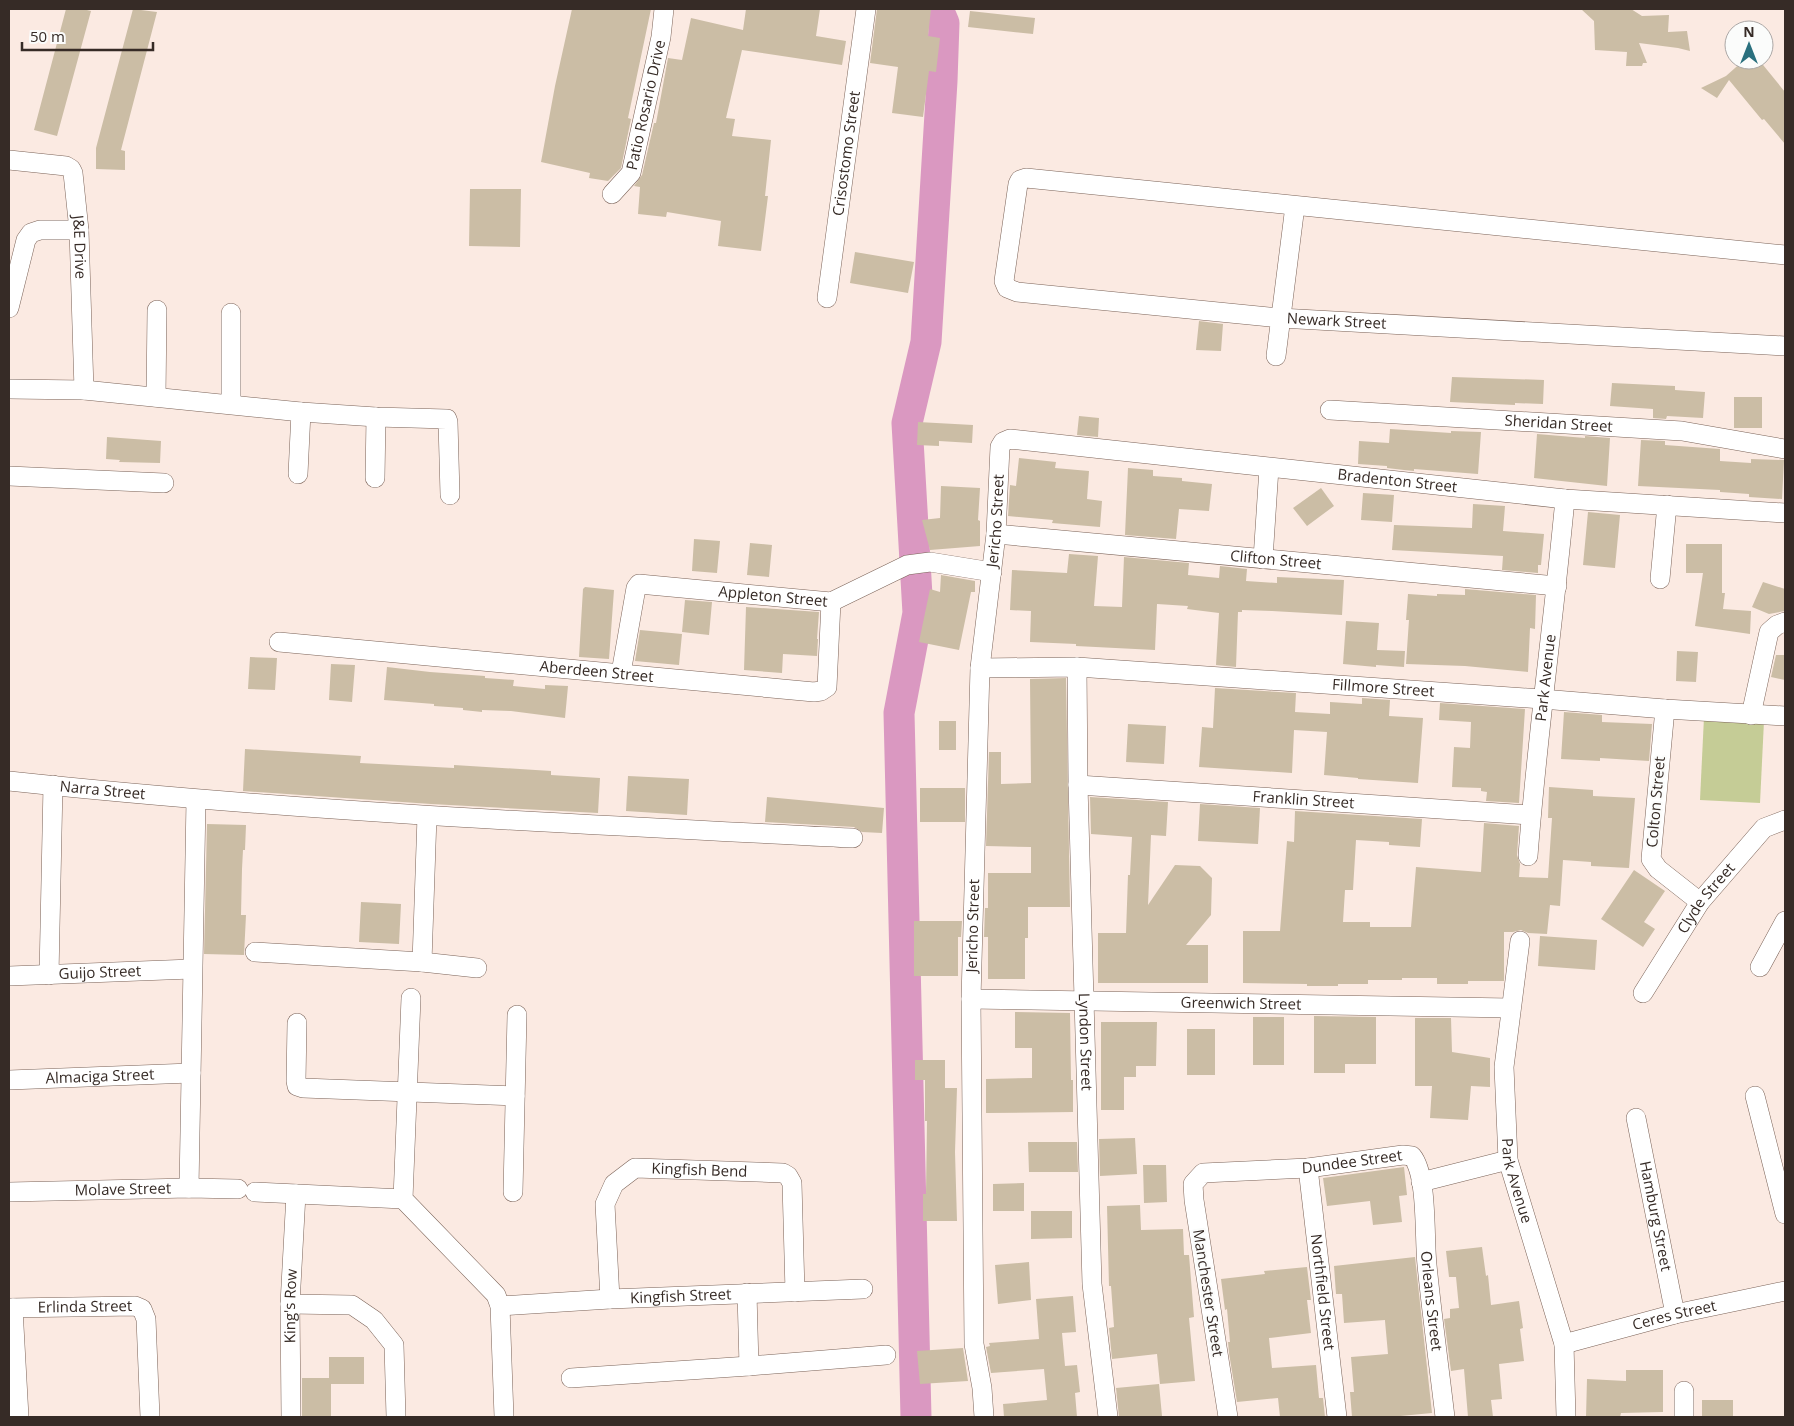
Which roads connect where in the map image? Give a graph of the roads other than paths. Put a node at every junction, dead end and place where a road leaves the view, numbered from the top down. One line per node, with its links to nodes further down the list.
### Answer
1 (664, 9): 4 (street, Patio Rosario Drive)
2 (866, 9): 8 (street, Crisostomo Street)
3 (9, 160): 6 (street, J&E Drive)
4 (612, 194)
5 (1295, 206): 7 (street); 12 (street); 12 (street, Newark Street)
6 (79, 230): 9 (street); 16 (street, J&E Drive)
7 (1785, 255)
8 (827, 298)
9 (9, 308)
10 (157, 310): 17 (street)
11 (231, 313): 18 (street)
12 (1280, 318): 13 (street, Newark Street); 14 (street)
13 (1785, 346)
14 (1276, 356)
15 (9, 389): 16 (street)
16 (84, 390): 17 (street)
17 (156, 397): 18 (street)
18 (230, 404): 20 (street)
19 (1330, 410): 23 (street, Sheridan Street)
20 (300, 412): 21 (street); 25 (street)
21 (376, 417): 27 (street); 29 (street)
22 (1010, 439): 24 (street, Bradenton Street); 33 (street, Jericho Street)
23 (1785, 449)
24 (1269, 468): 30 (street, Bradenton Street); 34 (street)
25 (298, 474)
26 (9, 476): 28 (street)
27 (375, 478)
28 (164, 483)
29 (450, 495)
30 (1565, 499): 31 (street, Bradenton Street); 37 (street, Park Avenue)
31 (1667, 505): 32 (street, Bradenton Street); 36 (street)
32 (1785, 513)
33 (996, 534): 34 (street, Clifton Street); 35 (street, Jericho Street)
34 (1263, 558): 37 (street, Clifton Street)
35 (992, 572): 38 (street, Appleton Street); 42 (street, Jericho Street)
36 (1660, 579)
37 (1557, 586): 44 (street, Park Avenue)
38 (830, 602): 43 (street, Appleton Street); 43 (street, Aberdeen Street)
39 (1785, 622): 46 (street)
40 (279, 642): 43 (street, Aberdeen Street)
41 (1077, 667): 42 (street, Fillmore Street); 44 (street, Fillmore Street); 50 (street, Lyndon Street)
42 (980, 668): 69 (street, Jericho Street)
43 (621, 673)
44 (1542, 698): 45 (street, Fillmore Street); 52 (street, Park Avenue)
45 (1665, 709): 46 (street, Fillmore Street); 57 (street, Colton Street)
46 (1751, 714): 47 (street, Fillmore Street)
47 (1785, 716)
48 (9, 780): 49 (street, Narra Street)
49 (53, 785): 51 (street, Narra Street); 65 (street)
50 (1078, 785): 52 (street, Franklin Street); 70 (street, Lyndon Street)
51 (196, 800): 53 (street, Narra Street); 64 (street)
52 (1531, 815): 56 (street, Park Avenue)
53 (427, 816): 55 (street, Narra Street); 61 (street)
54 (1785, 820): 57 (street, Clyde Street)
55 (853, 838)
56 (1528, 856)
57 (1700, 902): 67 (street, Clyde Street)
58 (1785, 920): 62 (street)
59 (1520, 941): 71 (street, Park Avenue)
60 (256, 952): 61 (street)
61 (422, 962): 63 (street)
62 (1760, 967)
63 (477, 968)
64 (192, 969): 65 (street, Guijo Street); 74 (street)
65 (49, 975): 66 (street, Guijo Street)
66 (9, 976)
67 (1642, 992)
68 (410, 998): 76 (street)
69 (971, 999): 70 (street, Greenwich Street); 109 (street, Jericho Street)
70 (1084, 1001): 71 (street, Greenwich Street); 110 (street, Lyndon Street)
71 (1511, 1008): 80 (street, Park Avenue)
72 (517, 1015): 77 (street)
73 (297, 1022): 76 (street)
74 (191, 1074): 75 (street, Almaciga Street); 84 (street)
75 (9, 1080)
76 (406, 1092): 77 (street); 88 (street)
77 (514, 1096): 86 (street)
78 (1755, 1096): 89 (street)
79 (1636, 1118): 98 (street, Hamburg Street)
80 (1508, 1160): 83 (street); 99 (street, Park Avenue)
81 (1308, 1168): 82 (street, Dundee Street); 83 (street, Dundee Street); 112 (street, Northfield Street)
82 (1203, 1173): 111 (street, Manchester Street)
83 (1422, 1182): 113 (street, Orleans Street)
84 (189, 1188): 85 (street, Molave Street); 87 (street, Molave Street)
85 (9, 1192)
86 (513, 1192)
87 (296, 1194): 88 (street, Molave Street); 95 (street, King's Row)
88 (403, 1200): 96 (street)
89 (1785, 1214)
90 (863, 1288): 92 (street, Kingfish Street)
91 (1785, 1291): 98 (street, Ceres Street)
92 (795, 1292): 93 (street, Kingfish Street); 94 (street, Kingfish Bend)
93 (747, 1294): 94 (street, Kingfish Street); 101 (street)
94 (610, 1299): 96 (street, Kingfish Street)
95 (290, 1304): 106 (street, King's Row); 107 (street)
96 (500, 1306): 108 (street)
97 (11, 1308): 104 (street); 105 (street, Erlinda Street)
98 (1675, 1314): 99 (street, Ceres Street)
99 (1564, 1344): 114 (street, Park Avenue)
100 (886, 1355): 101 (street)
101 (749, 1366): 102 (street)
102 (571, 1378)
103 (1684, 1391): 115 (street)
104 (19, 1417)
105 (150, 1417)
106 (291, 1417)
107 (396, 1417)
108 (504, 1417)
109 (984, 1417)
110 (1108, 1417)
111 (1228, 1417)
112 (1337, 1417)
113 (1445, 1417)
114 (1566, 1417)
115 (1684, 1417)

